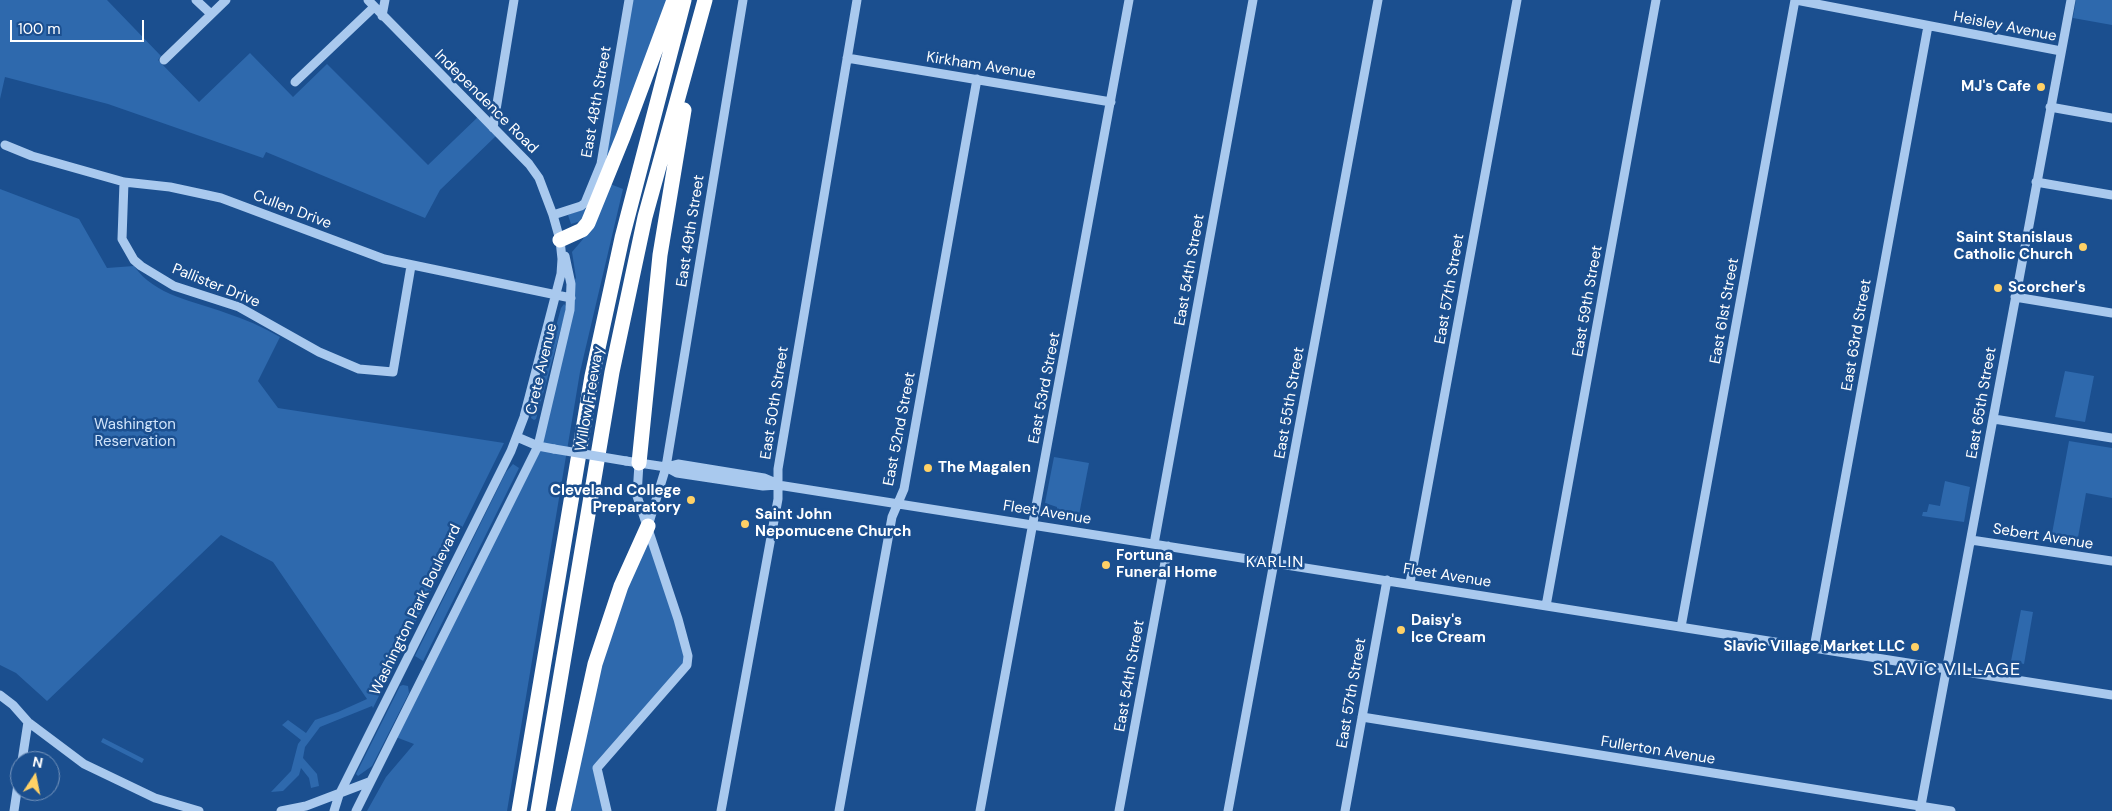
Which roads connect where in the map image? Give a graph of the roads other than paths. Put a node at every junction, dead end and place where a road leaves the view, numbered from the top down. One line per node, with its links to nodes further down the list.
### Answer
1 (196, 0): 19 (street)
2 (226, 0): 19 (street)
3 (385, 0): 20 (street)
4 (514, 0): 31 (street)
5 (629, 0): 36 (street, East 48th Street)
6 (674, 0): 37 (highway)
7 (684, 0): 76 (highway, Willow Freeway)
8 (705, 0): 22 (highway, Willow Freeway)
9 (743, 0): 48 (street, East 49th Street)
10 (857, 0): 24 (street, East 50th Street)
11 (1129, 0): 28 (street, East 53rd Street)
12 (1253, 0): 54 (street, East 54th Street)
13 (1378, 0): 57 (street, East 55th Street)
14 (1517, 0): 59 (street, East 57th Street)
15 (1656, 0): 60 (street, East 59th Street)
16 (1796, 0): 21 (street, Heisley Avenue); 61 (street, East 61st Street)
17 (2071, 0): 23 (street, East 65th Street)
18 (371, 3): 20 (street, Independence Road); 27 (street)
19 (211, 14): 25 (street)
20 (382, 16): 31 (street, Independence Road)
21 (1928, 26): 23 (street, Heisley Avenue); 62 (street, East 63rd Street)
22 (697, 28): 47 (highway); 77 (highway, Willow Freeway)
23 (2061, 52): 29 (street, East 65th Street)
24 (847, 58): 26 (street, Kirkham Avenue); 49 (street, East 50th Street)
25 (164, 60)
26 (977, 79): 28 (street, Kirkham Avenue); 50 (street, East 52nd Street)
27 (294, 82)
28 (1111, 102): 51 (street, East 53rd Street)
29 (2050, 107): 30 (street); 34 (street, East 65th Street)
30 (2112, 118)
31 (493, 128): 36 (street, Independence Road)
32 (4, 145): 33 (street, Cullen Drive)
33 (124, 182): 38 (street, Cullen Drive); 38 (street, Pallister Drive)
34 (2036, 182): 35 (street); 40 (street, East 65th Street)
35 (2112, 195)
36 (553, 214): 37 (street, Independence Road)
37 (560, 240): 39 (street, Independence Road); 41 (street, Independence Road)
38 (411, 266): 39 (street, Cullen Drive)
39 (556, 294): 41 (street, Cullen Drive); 44 (street, Crete Avenue)
40 (2015, 297): 42 (street); 43 (street, East 65th Street)
41 (571, 298): 46 (street, Crete Avenue)
42 (2112, 313)
43 (1994, 419): 45 (street); 53 (street, East 65th Street)
44 (517, 437): 46 (street, Fleet Avenue); 70 (street, Washington Park Boulevard)
45 (2112, 438)
46 (538, 446): 47 (street, Fleet Avenue, bridge); 69 (street)
47 (632, 462): 48 (street, Fleet Avenue); 52 (street)
48 (666, 467): 49 (street, Fleet Avenue); 52 (street)
49 (778, 484): 50 (street, Fleet Avenue); 80 (street, East 50th Street)
50 (898, 504): 51 (street, Fleet Avenue); 81 (street, East 52nd Street)
51 (1032, 525): 54 (street, Fleet Avenue); 82 (street, East 53rd Street)
52 (648, 526): 78 (highway); 79 (street)
53 (1971, 540): 56 (street, Sebert Avenue); 63 (street, East 65th Street)
54 (1154, 544): 55 (street, Fleet Avenue)
55 (1168, 546): 57 (street, Fleet Avenue); 83 (street, East 54th Street)
56 (2112, 561)
57 (1274, 563): 58 (street, Fleet Avenue); 84 (street, East 55th Street)
58 (1387, 580): 59 (street, Fleet Avenue); 66 (street, East 57th Street)
59 (1410, 584): 60 (street, Fleet Avenue)
60 (1546, 606): 61 (street, Fleet Avenue)
61 (1681, 627): 62 (street, Fleet Avenue)
62 (1814, 648): 63 (street, Fleet Avenue)
63 (1946, 669): 65 (street, Fleet Avenue); 71 (street, East 65th Street)
64 (0, 695): 67 (street)
65 (2112, 696)
66 (1362, 717): 71 (street, Fullerton Avenue); 85 (street, East 57th Street)
67 (28, 722): 68 (street); 72 (street)
68 (24, 751)
69 (369, 782): 70 (street); 75 (street)
70 (339, 795): 73 (street); 74 (street, Washington Park Boulevard)
71 (1921, 809): 86 (street, Fullerton Avenue)
72 (199, 811)
73 (281, 811)
74 (334, 811)
75 (356, 811)
76 (519, 811)
77 (538, 811)
78 (563, 811)
79 (608, 811)
80 (721, 811)
81 (839, 811)
82 (980, 811)
83 (1119, 811)
84 (1228, 811)
85 (1345, 811)
86 (1951, 811)

